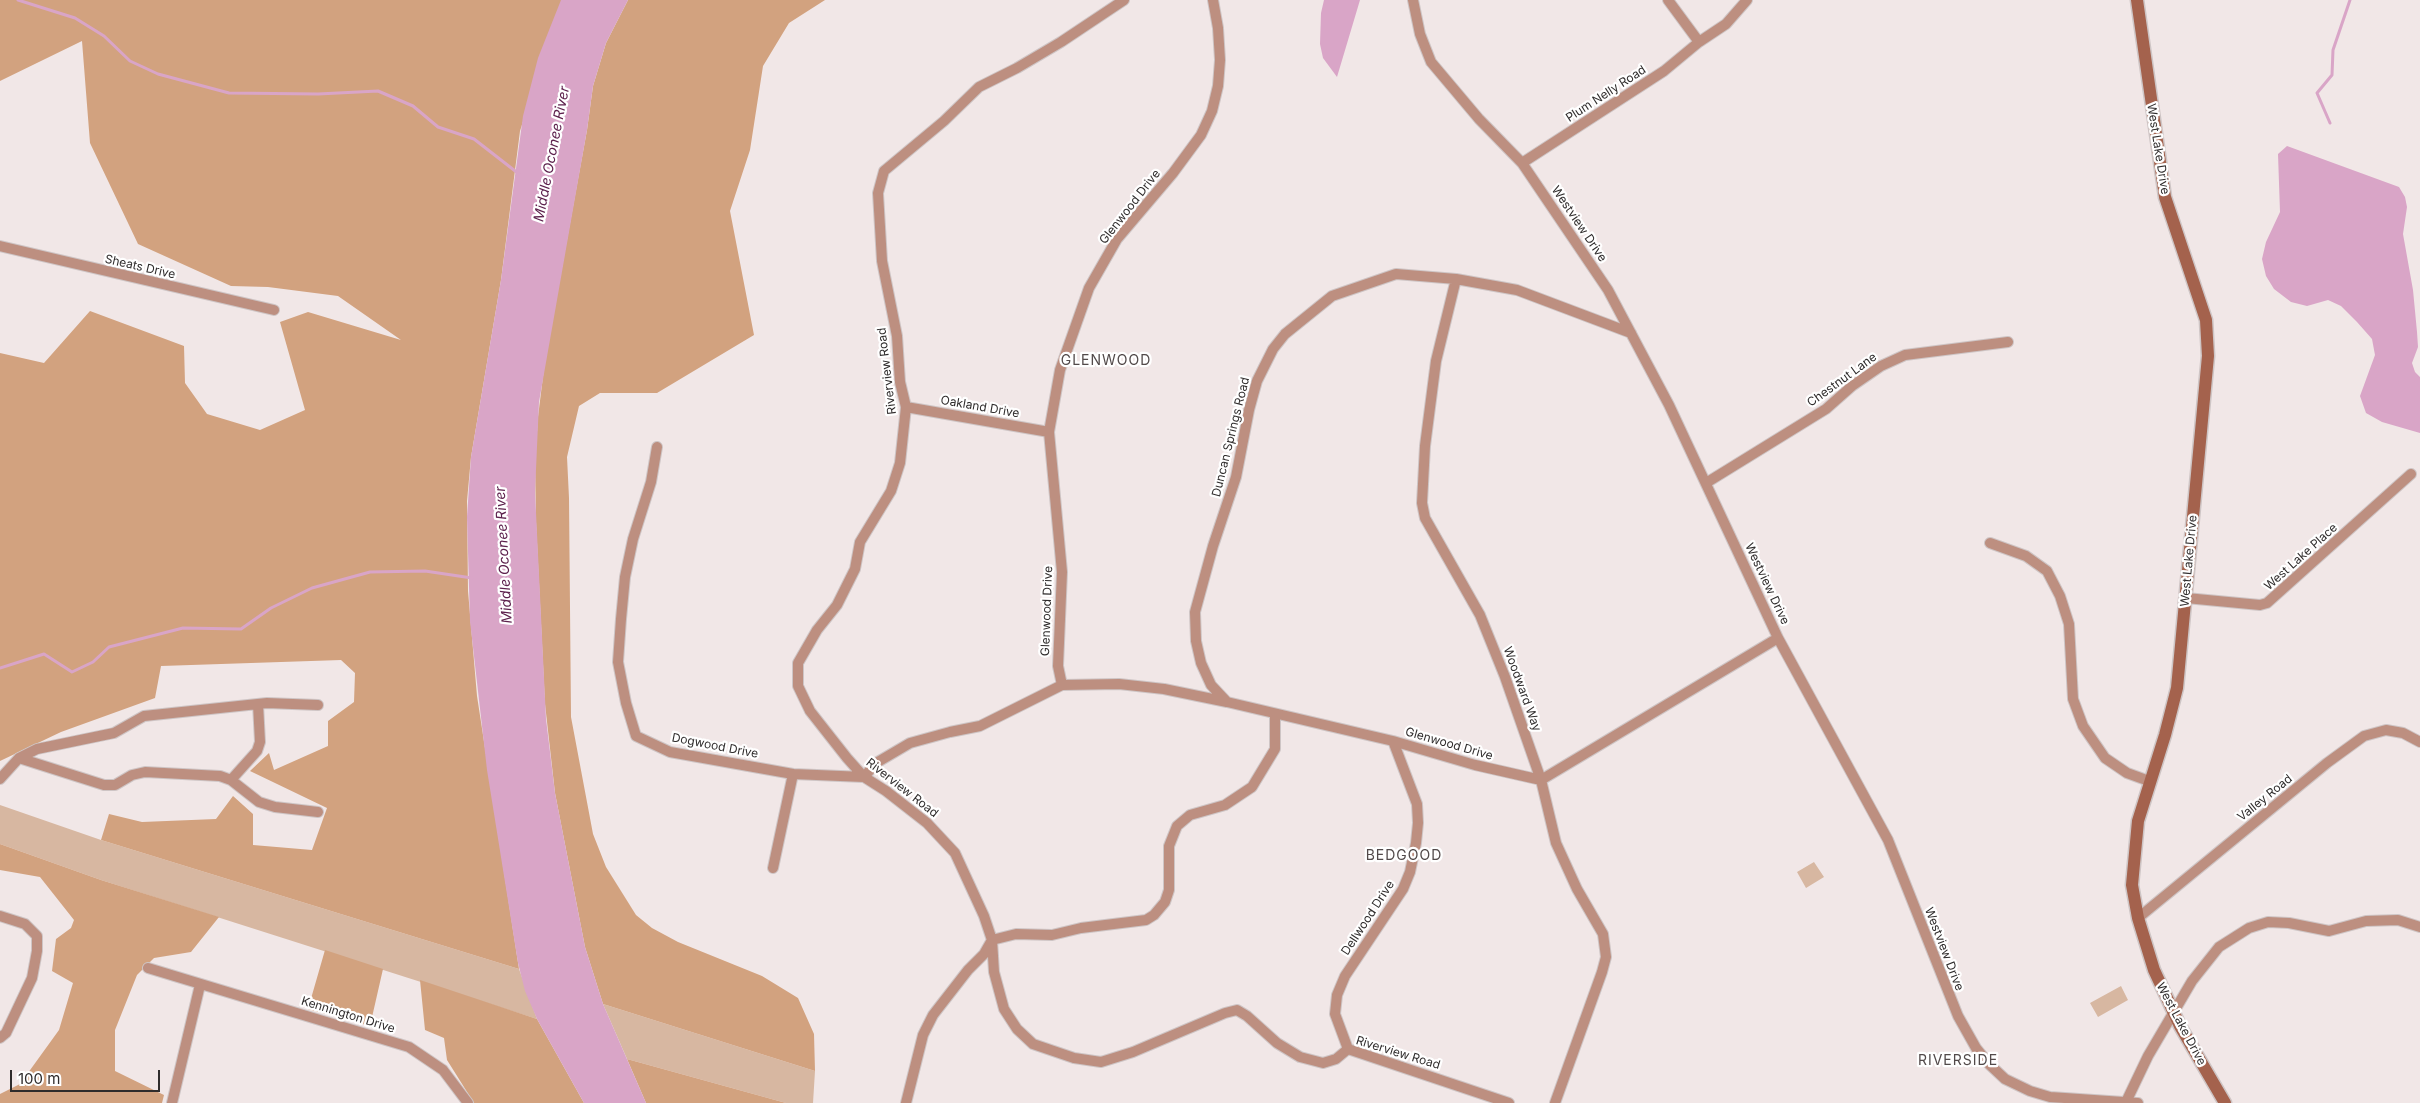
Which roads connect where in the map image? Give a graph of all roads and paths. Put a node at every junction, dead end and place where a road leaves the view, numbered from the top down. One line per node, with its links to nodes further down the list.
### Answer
1 (1124, 0): 14 (street, Riverview Road)
2 (1213, 0): 15 (street, Glenwood Drive)
3 (1412, 0): 8 (street, Westview Drive)
4 (1668, 0): 7 (street)
5 (1747, 0): 7 (street, Plum Nelly Road)
6 (2136, 0): 20 (main road, West Lake Drive)
7 (1699, 42): 8 (street, Plum Nelly Road)
8 (1522, 163): 12 (street, Westview Drive)
9 (0, 246): 11 (street, Sheats Drive)
10 (1456, 279): 12 (street, Duncan Springs Road); 23 (street, Duncan Springs Road); 34 (street, Woodward Way)
11 (274, 310)
12 (1631, 333): 18 (street, Westview Drive)
13 (2008, 342): 18 (street, Chestnut Lane)
14 (906, 407): 15 (street, Oakland Drive); 31 (street, Riverview Road)
15 (1049, 432): 22 (street, Glenwood Drive)
16 (657, 447): 30 (street, Dogwood Drive)
17 (2411, 474): 20 (street, West Lake Place)
18 (1706, 482): 21 (street, Westview Drive)
19 (1990, 543): 35 (street)
20 (2186, 598): 35 (main road, West Lake Drive)
21 (1778, 638): 34 (street); 47 (street, Westview Drive)
22 (1062, 685): 23 (street, Glenwood Drive); 31 (street)
23 (1227, 702): 26 (street, Glenwood Drive)
24 (258, 704): 25 (street); 29 (street); 33 (street)
25 (318, 705)
26 (1275, 714): 27 (street, Glenwood Drive); 41 (street)
27 (1393, 741): 34 (street, Glenwood Drive); 46 (street, Dellwood Drive)
28 (2420, 742): 39 (street, Valley Road)
29 (19, 758): 32 (street); 33 (street)
30 (793, 774): 31 (street, Dogwood Drive); 37 (street)
31 (864, 777): 41 (street, Riverview Road)
32 (0, 779)
33 (232, 780): 36 (street)
34 (1541, 780): 52 (street, Woodward Way)
35 (2149, 781): 39 (main road, West Lake Drive)
36 (318, 812)
37 (773, 868)
38 (0, 916): 45 (street)
39 (2138, 918): 44 (main road, West Lake Drive)
40 (2420, 927): 44 (street)
41 (992, 940): 46 (street, Riverview Road); 50 (street)
42 (148, 968): 43 (street, Kennington Drive)
43 (200, 985): 48 (street); 49 (street, Kennington Drive)
44 (2173, 1013): 47 (street); 54 (main road, West Lake Drive)
45 (0, 1038)
46 (1348, 1049): 51 (street, Riverview Road)
47 (2126, 1102): 53 (street, Westview Drive)
48 (172, 1103)
49 (468, 1103)
50 (906, 1103)
51 (1509, 1103)
52 (1555, 1103)
53 (2138, 1103)
54 (2225, 1103)

